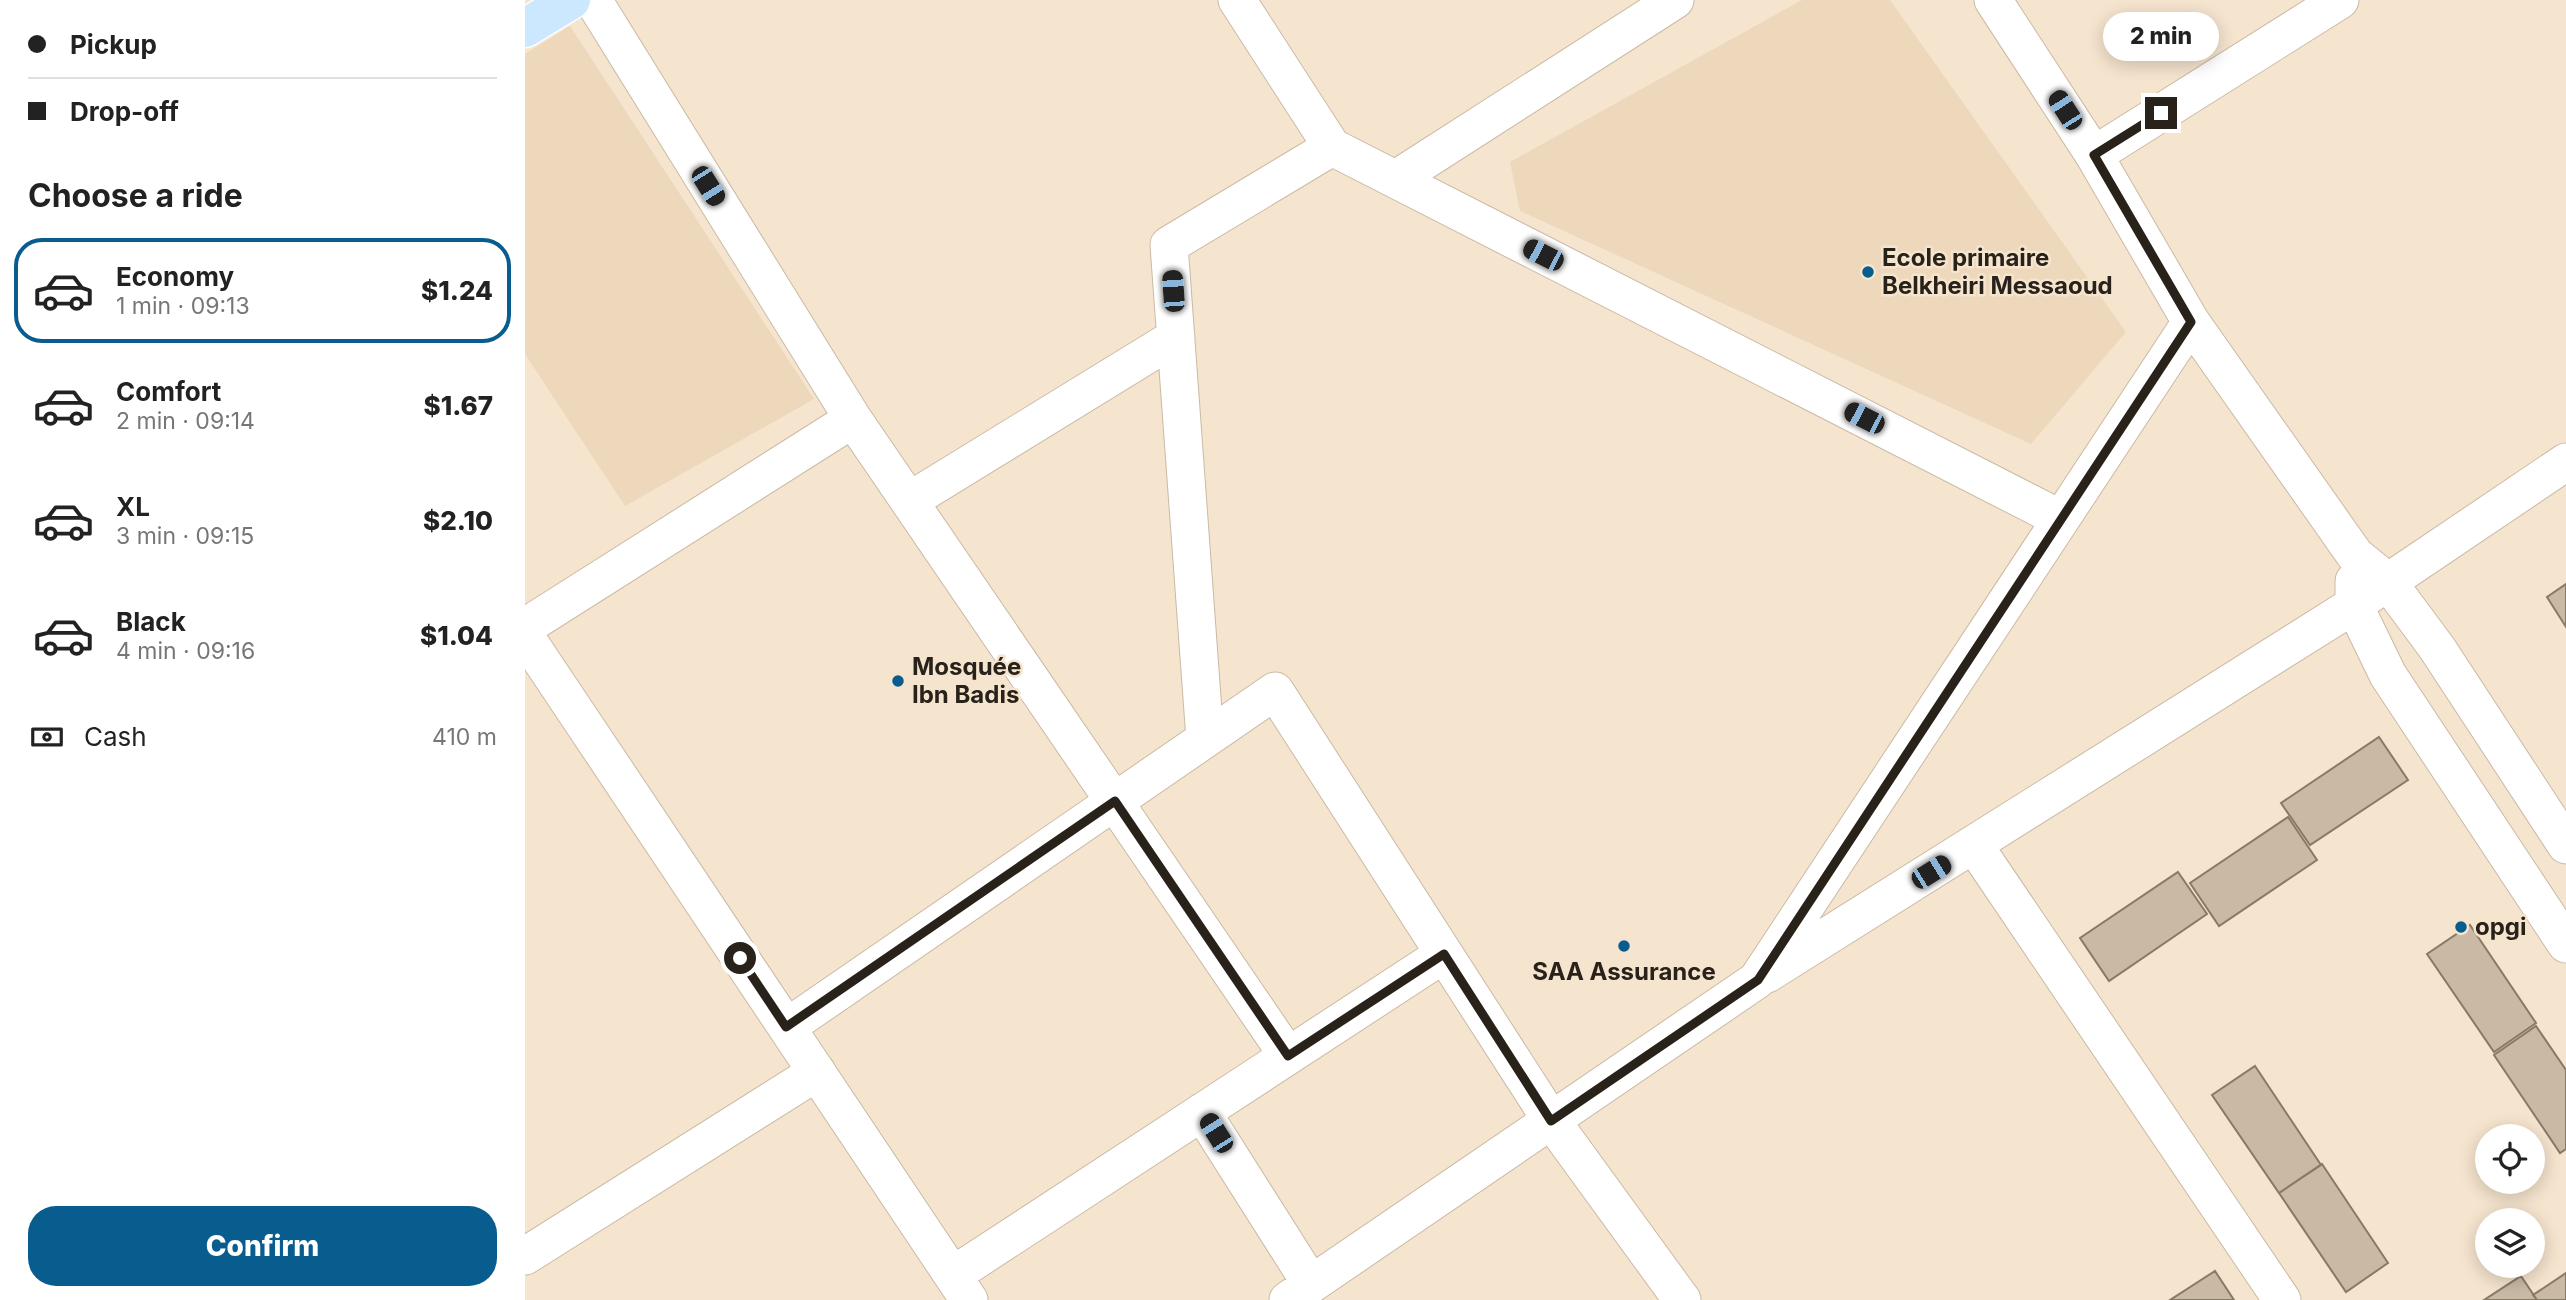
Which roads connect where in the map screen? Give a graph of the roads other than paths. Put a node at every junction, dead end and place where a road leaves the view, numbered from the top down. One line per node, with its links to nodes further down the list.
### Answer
1 (571, 0): 7 (main road)
2 (593, 0): 13 (street)
3 (1237, 0): 8 (street)
4 (1675, 0): 10 (street)
5 (1993, 0): 9 (street)
6 (2340, 0): 9 (street)
7 (525, 28)
8 (1332, 147): 10 (street); 12 (street)
9 (2094, 155): 11 (street)
10 (1396, 179): 16 (street)
11 (2191, 322): 16 (street); 17 (street)
12 (1176, 337): 15 (street); 22 (street)
13 (853, 419): 15 (street); 20 (street)
14 (2566, 462): 18 (street)
15 (909, 501): 23 (street)
16 (2061, 519): 28 (street)
17 (2355, 555): 18 (street); 19 (street)
18 (2389, 582): 19 (street); 25 (street)
19 (2354, 605): 24 (street); 26 (street)
20 (525, 627)
21 (525, 636): 29 (street)
22 (1205, 738): 23 (street); 27 (street)
23 (1115, 801): 29 (street); 30 (street)
24 (1974, 845): 28 (street); 38 (street)
25 (2566, 845)
26 (2566, 944)
27 (1444, 954): 30 (street); 33 (street)
28 (1758, 980): 33 (street)
29 (786, 1027): 31 (street)
30 (1288, 1056): 32 (street)
31 (817, 1072): 34 (street); 35 (street)
32 (1202, 1112): 35 (street); 36 (street)
33 (1551, 1121): 36 (street); 37 (street)
34 (525, 1256)
35 (961, 1287)
36 (1299, 1292)
37 (1682, 1300)
38 (2282, 1300)

